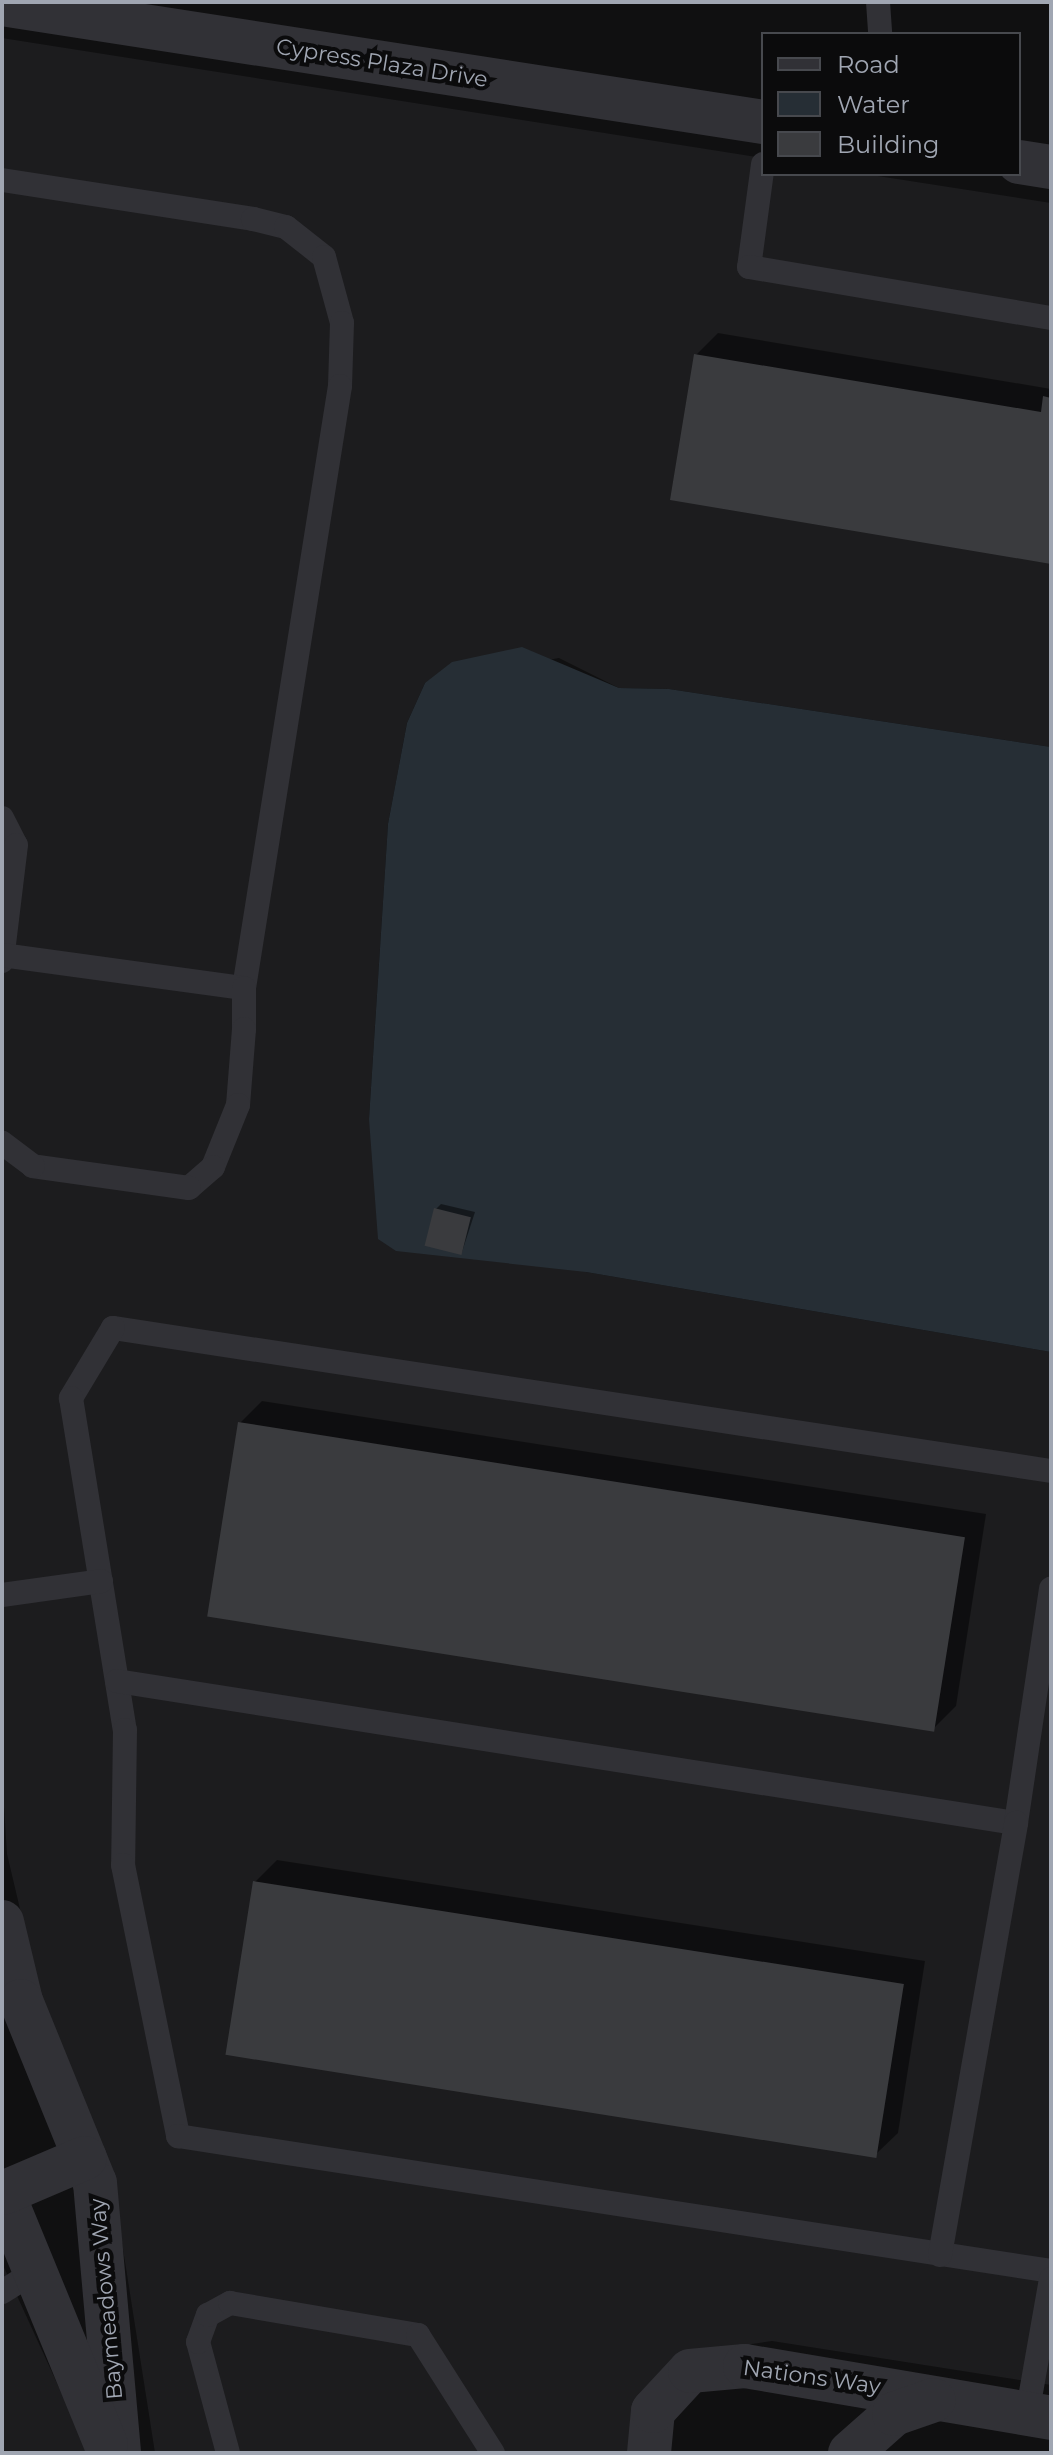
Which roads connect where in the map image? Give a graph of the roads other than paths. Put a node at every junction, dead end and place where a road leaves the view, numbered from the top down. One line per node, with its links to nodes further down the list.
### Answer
1 (878, 2): 3 (lane)
2 (2, 4): 4 (street, Cypress Plaza Drive)
3 (880, 32)
4 (761, 122)
5 (1021, 162): 6 (street)
6 (1051, 167)
7 (761, 176): 9 (lane)
8 (2, 180): 12 (lane)
9 (1051, 318)
10 (2, 818): 11 (lane)
11 (2, 957): 12 (lane)
12 (244, 988): 13 (lane)
13 (2, 1143)
14 (1051, 1471): 15 (lane)
15 (101, 1581): 17 (lane); 18 (lane)
16 (1051, 1589): 19 (lane)
17 (2, 1595)
18 (117, 1681): 19 (lane); 23 (lane)
19 (1016, 1823): 23 (lane)
20 (2, 1922): 21 (street, Baymeadows Way)
21 (85, 2158): 22 (street); 30 (street, Baymeadows Way)
22 (2, 2192): 26 (street, Baymeadows Way)
23 (940, 2255): 24 (lane)
24 (1051, 2271)
25 (1051, 2279): 28 (lane)
26 (18, 2281): 29 (street, Baymeadows Way)
27 (934, 2400): 28 (street, Nations Way); 33 (street, Nations Way); 34 (street, Nations Way)
28 (1039, 2416)
29 (110, 2453)
30 (119, 2453)
31 (228, 2453): 32 (lane)
32 (493, 2453)
33 (649, 2453)
34 (850, 2453)

